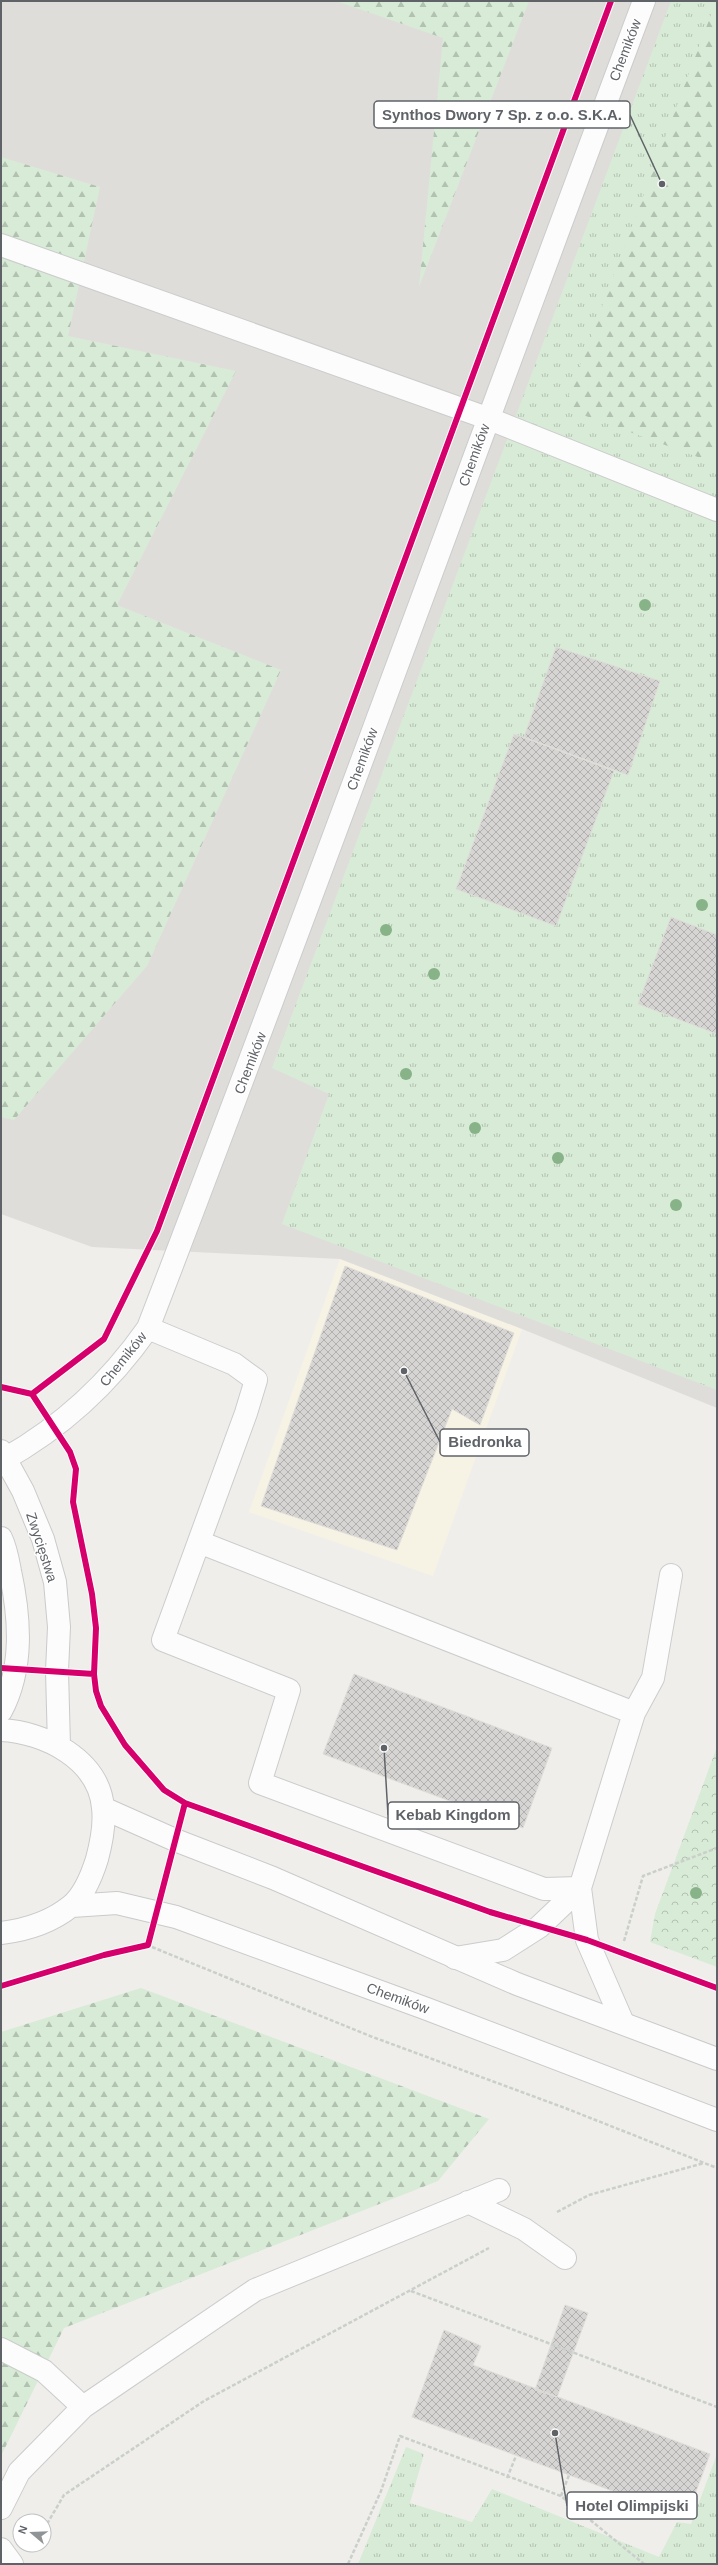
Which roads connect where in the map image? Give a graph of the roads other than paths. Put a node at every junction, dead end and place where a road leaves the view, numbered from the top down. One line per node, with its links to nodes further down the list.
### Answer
1 (644, 1): 3 (main road, Chemików)
2 (1, 245): 3 (main road)
3 (487, 418): 4 (main road); 5 (main road, Chemików)
4 (717, 510)
5 (148, 1328): 6 (main road, Chemików); 8 (main road)
6 (3, 1457): 13 (main road, Zwycięstwa)
7 (1, 1538): 10 (main road)
8 (199, 1542): 11 (main road); 15 (main road)
9 (671, 1575): 11 (main road)
10 (1, 1711)
11 (634, 1713): 15 (main road)
12 (1, 1730): 13 (main road)
13 (59, 1746): 14 (main road)
14 (103, 1808): 16 (main road); 18 (main road)
15 (580, 1888): 18 (main road); 19 (main road)
16 (72, 1906): 17 (main road); 21 (main road, Chemików)
17 (1, 1933)
18 (455, 1958): 19 (main road)
19 (623, 2023): 20 (main road)
20 (717, 2059)
21 (717, 2120)
22 (499, 2190): 23 (main road)
23 (468, 2202): 24 (main road); 26 (main road)
24 (565, 2258)
25 (1, 2350): 26 (main road)
26 (83, 2407): 27 (main road)
27 (1, 2508)
28 (1, 2549): 29 (main road)
29 (12, 2564)

